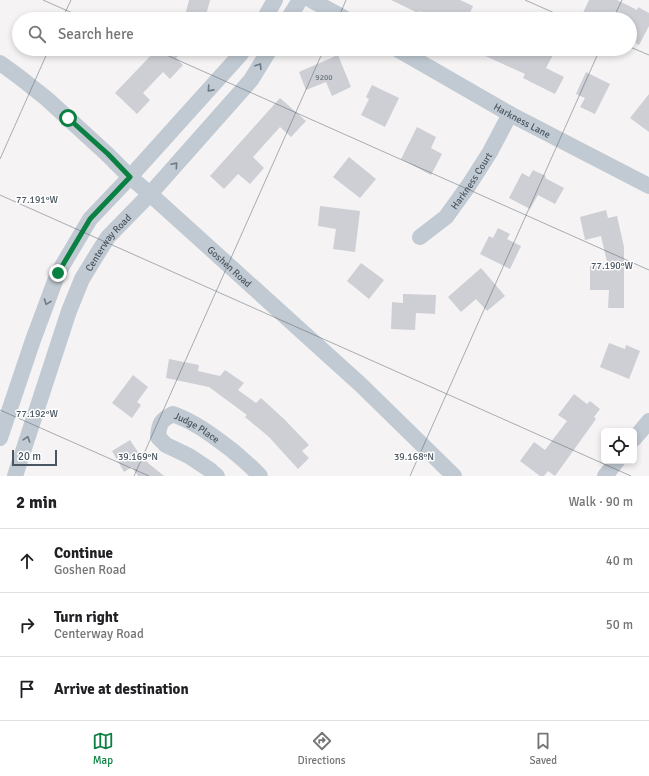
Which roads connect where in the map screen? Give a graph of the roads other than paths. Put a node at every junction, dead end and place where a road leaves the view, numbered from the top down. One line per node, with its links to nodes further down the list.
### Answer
1 (275, 0): 4 (street)
2 (300, 0): 5 (street)
3 (311, 0): 6 (street)
4 (268, 12)
5 (292, 12)
6 (333, 12)
7 (238, 56): 12 (street, one-way to 12)
8 (266, 56): 14 (street, Centerway Road, one-way to 8)
9 (409, 56): 11 (street, Harkness Lane)
10 (0, 63): 12 (street, Goshen Road)
11 (510, 114): 13 (street, Harkness Lane); 15 (street, Harkness Court)
12 (130, 177): 14 (street, Goshen Road); 18 (street, one-way to 18)
13 (649, 186)
14 (150, 194): 20 (street, Centerway Road, one-way to 14); 23 (street, Goshen Road)
15 (420, 237)
16 (649, 421): 17 (street)
17 (637, 435)
18 (0, 438)
19 (615, 464): 24 (street)
20 (15, 476)
21 (217, 476): 22 (street, Judge Place)
22 (260, 476)
23 (454, 476)
24 (605, 476)

